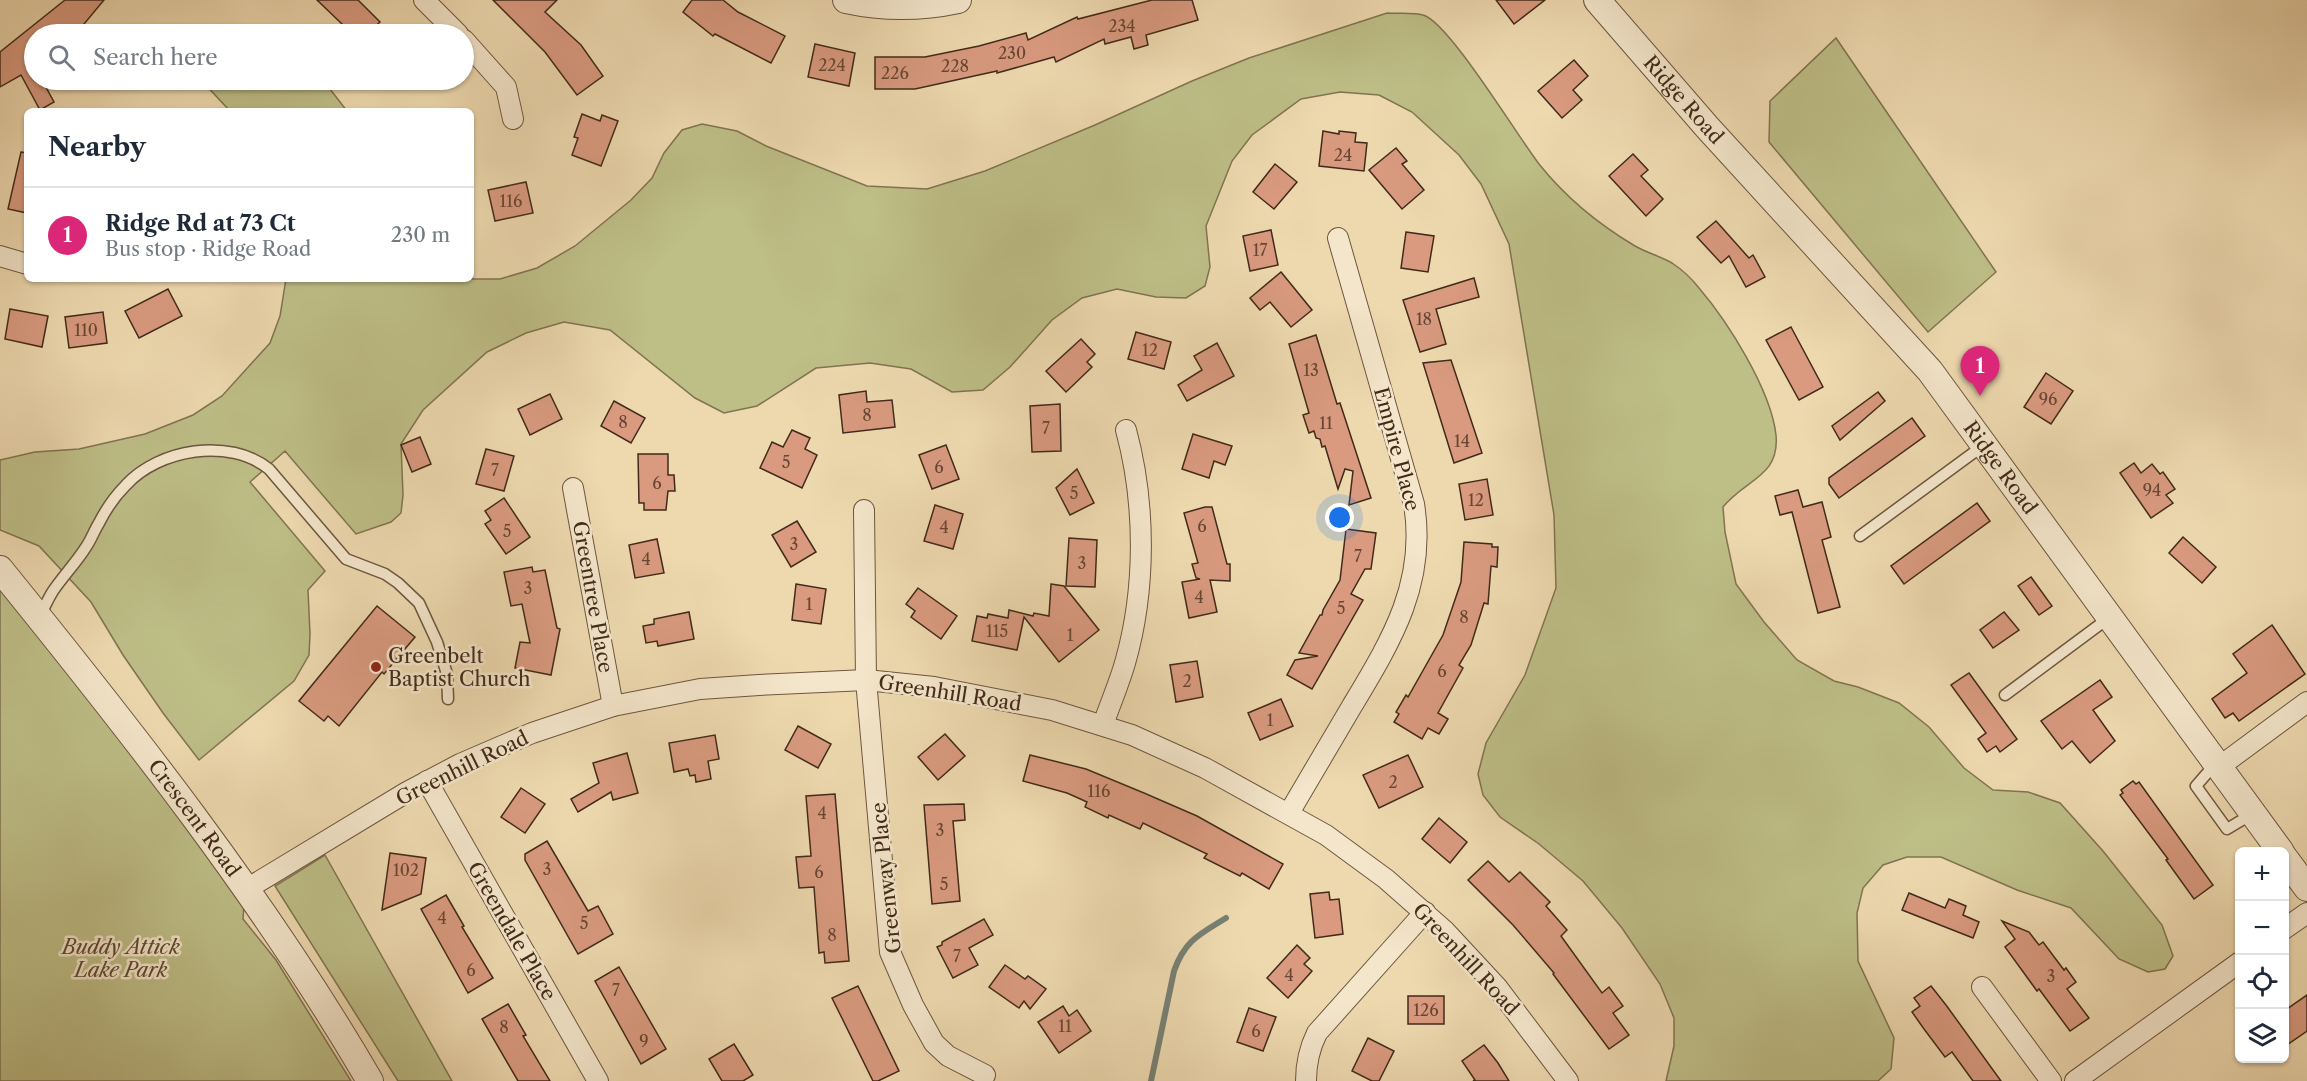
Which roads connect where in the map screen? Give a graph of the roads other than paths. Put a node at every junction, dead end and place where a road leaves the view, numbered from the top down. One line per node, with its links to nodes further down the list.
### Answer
1 (424, 0): 5 (street)
2 (846, 0): 3 (street)
3 (958, 0)
4 (1597, 0): 12 (street, Ridge Road)
5 (448, 24)
6 (474, 51): 7 (street)
7 (513, 119)
8 (1338, 238): 27 (street, Empire Place)
9 (0, 256): 10 (street)
10 (24, 263)
11 (1126, 430): 24 (street)
12 (1984, 445): 15 (lane); 18 (street, Ridge Road)
13 (573, 488): 23 (street, Greentree Place)
14 (864, 510): 19 (street, Greenway Place)
15 (1860, 536)
16 (0, 569): 17 (street, Crescent Road)
17 (39, 617): 21 (lane); 31 (street, Crescent Road)
18 (2110, 617): 20 (lane); 25 (street, Ridge Road)
19 (866, 680): 23 (street, Greenhill Road); 24 (street, Greenhill Road); 37 (street, Greenway Place)
20 (2005, 694)
21 (448, 699)
22 (2307, 702): 25 (street)
23 (613, 706): 26 (street, Greenhill Road)
24 (1103, 725): 27 (street, Greenhill Road)
25 (2218, 765): 28 (street, Ridge Road)
26 (427, 781): 31 (street, Greenhill Road); 39 (street, Greendale Place)
27 (1289, 813): 32 (street, Greenhill Road)
28 (2277, 847)
29 (2289, 864): 30 (street)
30 (2307, 888)
31 (245, 890): 38 (street, Crescent Road)
32 (1425, 912): 40 (street); 41 (street, Greenhill Road)
33 (2307, 913): 34 (street)
34 (2289, 926)
35 (2235, 966): 43 (street)
36 (1982, 987): 42 (street)
37 (985, 1075)
38 (370, 1081)
39 (598, 1081)
40 (1306, 1081)
41 (1568, 1081)
42 (2051, 1081)
43 (2074, 1081)

